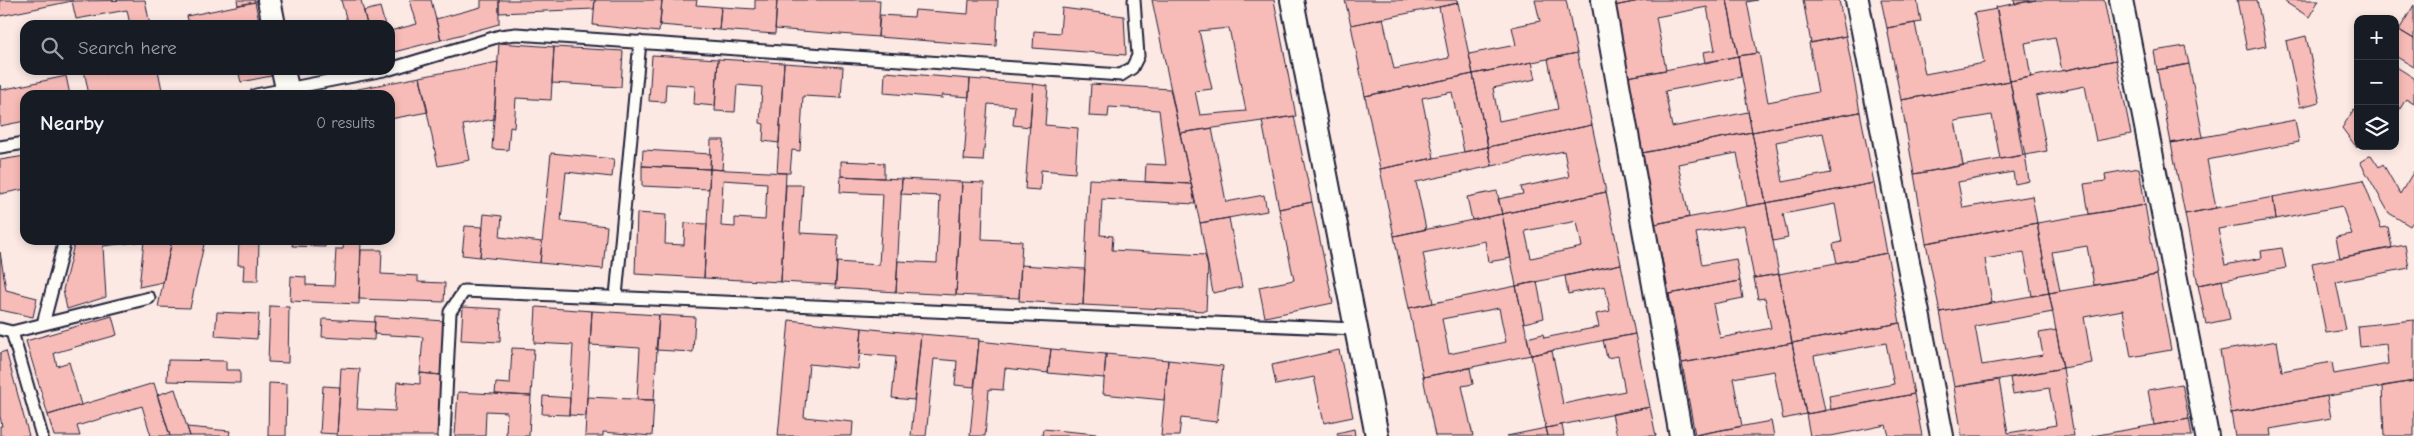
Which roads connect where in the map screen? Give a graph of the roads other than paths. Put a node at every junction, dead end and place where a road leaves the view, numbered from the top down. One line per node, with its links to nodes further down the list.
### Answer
1 (269, 0): 7 (street)
2 (1134, 0): 8 (lane)
3 (1292, 0): 20 (street)
4 (1603, 0): 25 (street)
5 (1857, 0): 26 (street)
6 (2121, 0): 27 (street)
7 (273, 20)
8 (640, 42): 9 (lane); 16 (lane)
9 (395, 68)
10 (329, 75): 11 (lane)
11 (285, 79): 12 (lane)
12 (265, 90)
13 (20, 144): 14 (lane)
14 (0, 147)
15 (64, 245): 18 (lane)
16 (616, 296): 20 (lane); 23 (lane)
17 (149, 298): 18 (lane)
18 (43, 324): 21 (lane)
19 (0, 329): 21 (lane)
20 (1355, 329): 24 (street)
21 (12, 332): 22 (lane)
22 (42, 436)
23 (444, 436)
24 (1377, 436)
25 (1681, 436)
26 (1942, 436)
27 (2207, 436)

